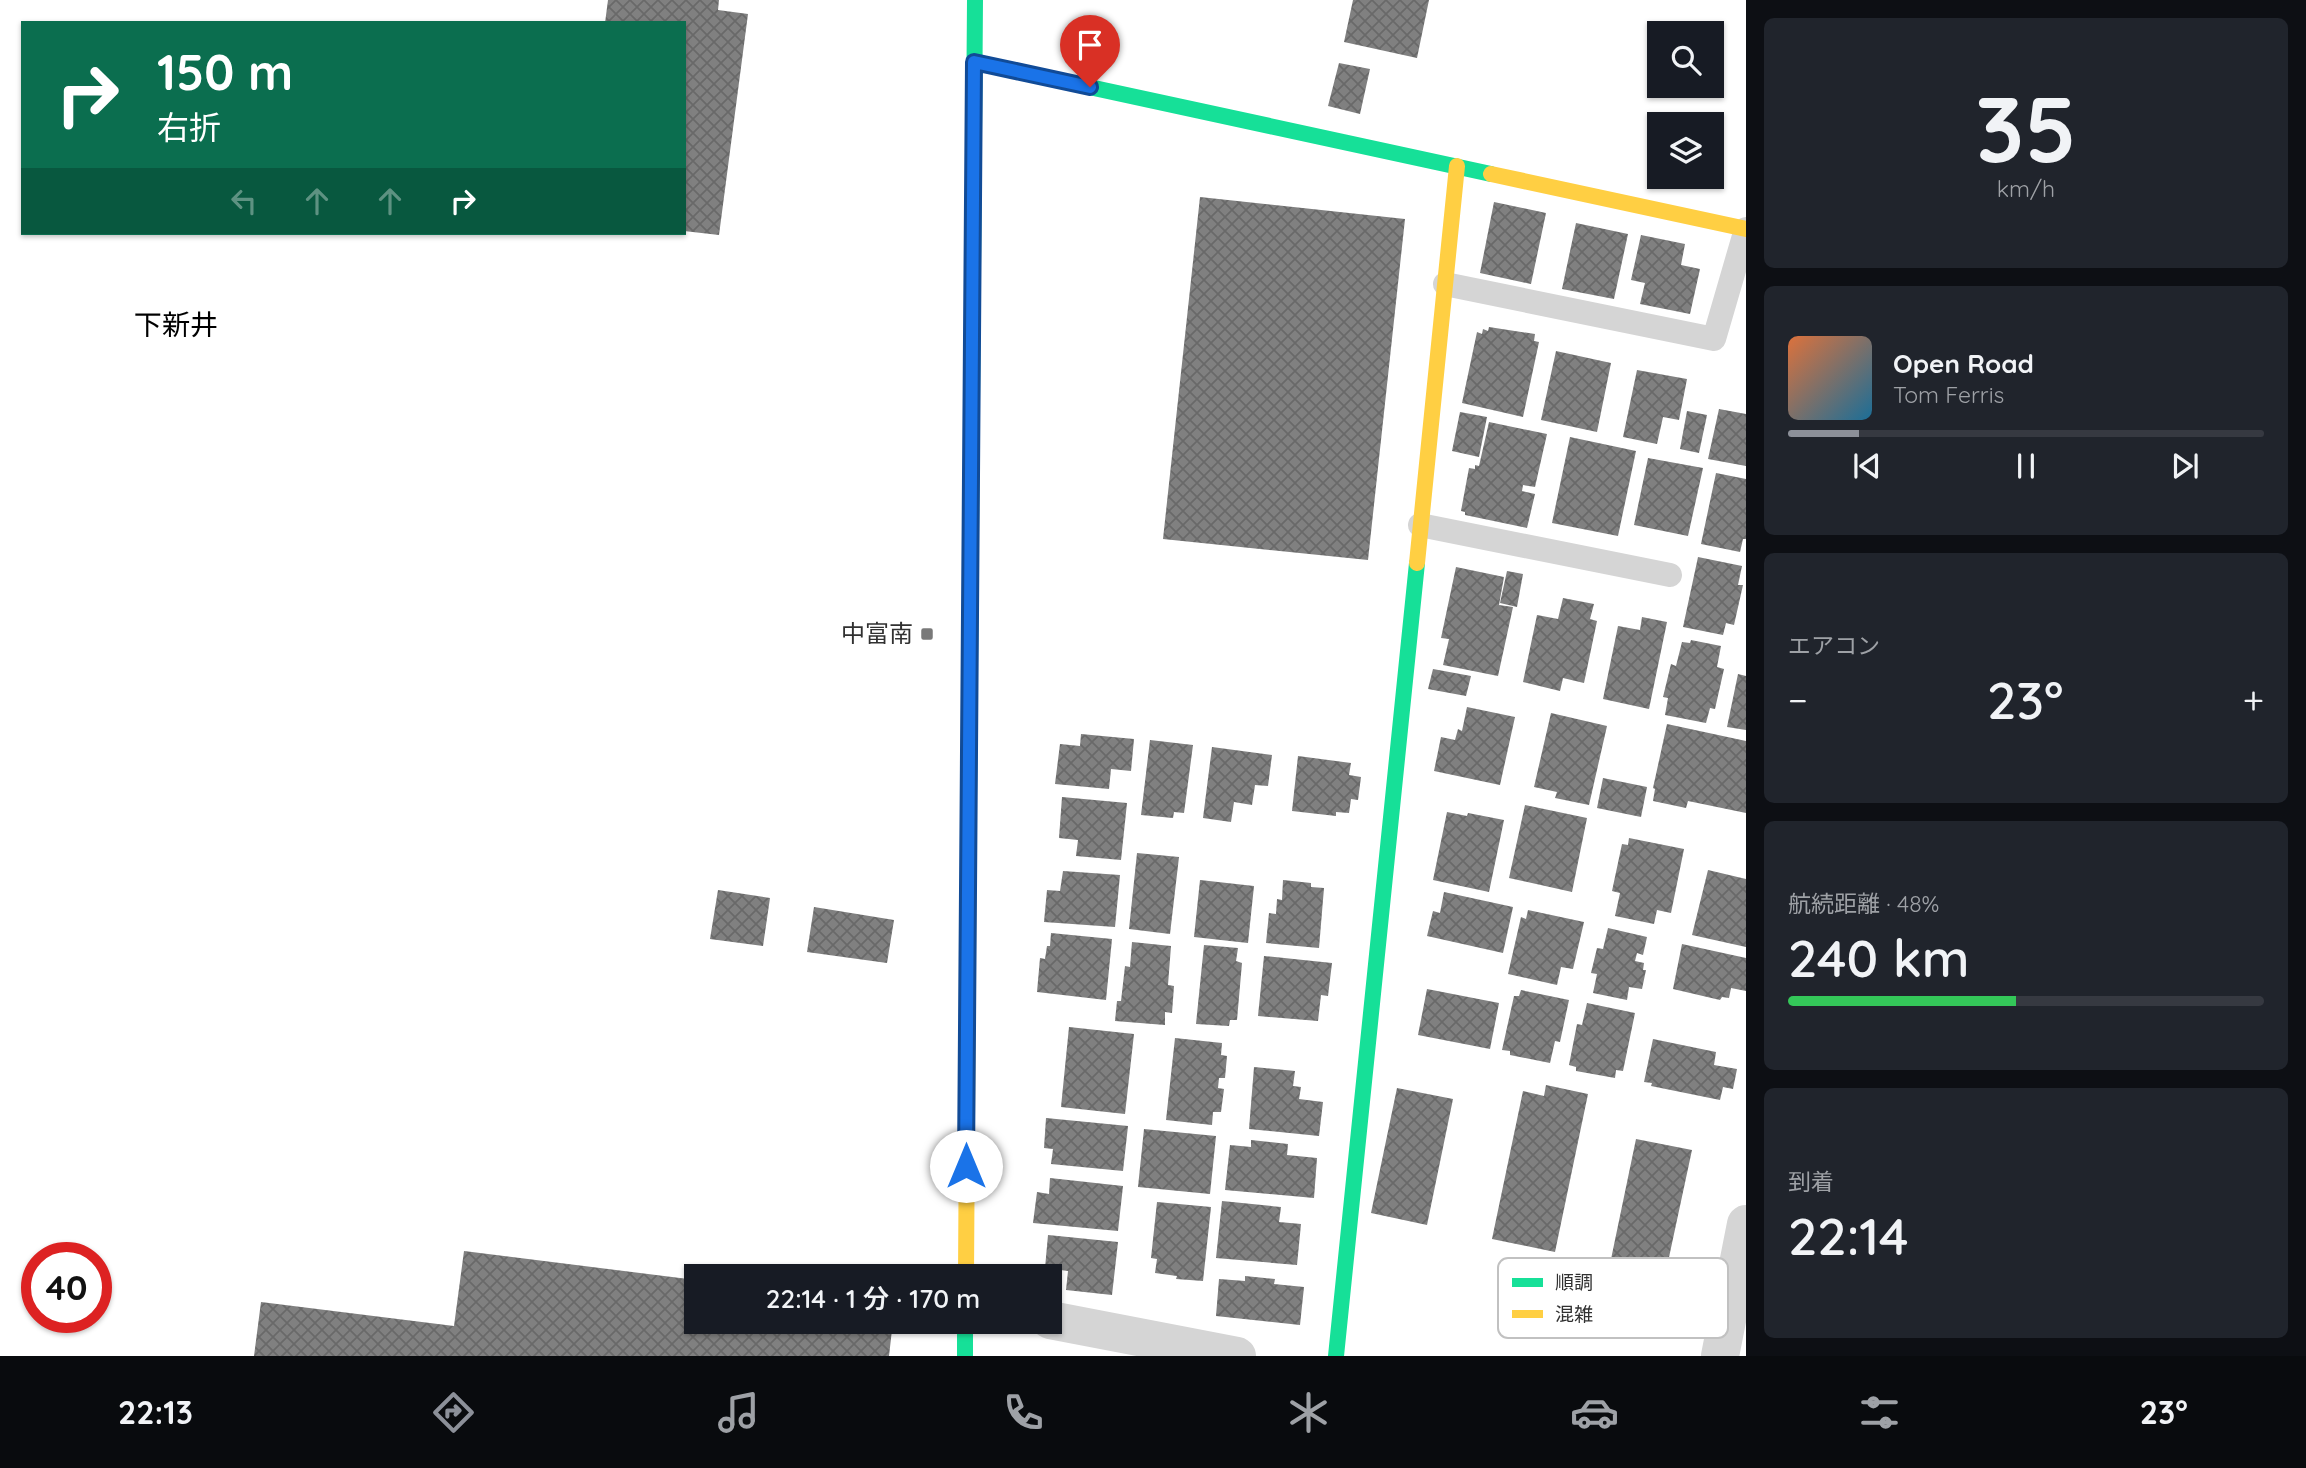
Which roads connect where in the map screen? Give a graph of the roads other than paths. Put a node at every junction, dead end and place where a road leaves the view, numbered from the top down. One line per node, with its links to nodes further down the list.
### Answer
1 (975, 0): 2 (street)
2 (974, 62): 3 (street); 9 (street)
3 (1457, 166): 4 (street); 5 (street)
4 (1746, 229): 5 (lane)
5 (1445, 284): 6 (street)
6 (1420, 525): 7 (lane); 16 (street)
7 (1670, 575)
8 (1746, 1224): 10 (street)
9 (966, 1264)
10 (1728, 1315)
11 (1062, 1322): 15 (street)
12 (965, 1334): 14 (street)
13 (1724, 1338): 17 (street)
14 (965, 1356)
15 (1237, 1356)
16 (1336, 1356)
17 (1720, 1356)

